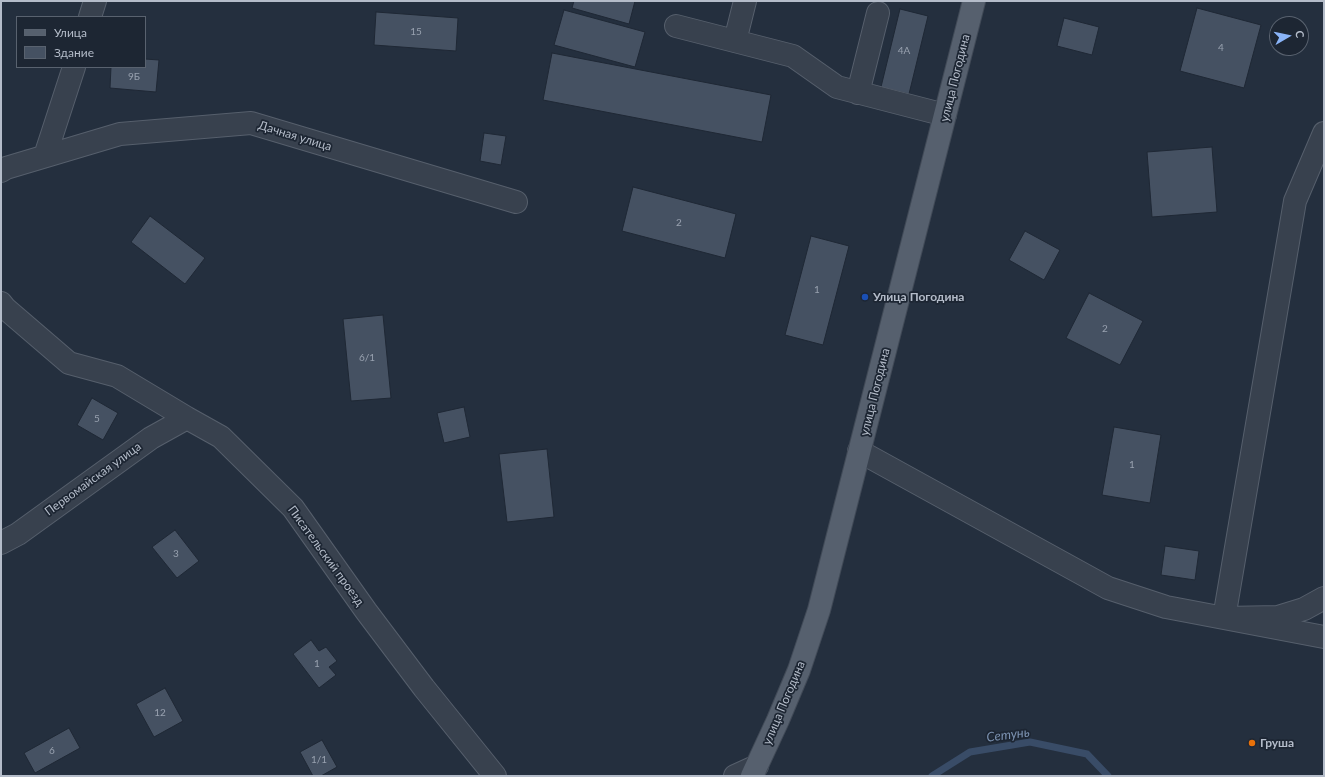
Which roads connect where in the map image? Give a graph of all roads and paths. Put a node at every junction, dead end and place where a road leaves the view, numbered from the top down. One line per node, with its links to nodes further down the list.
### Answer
1 (95, 1): 5 (street)
2 (744, 1): 7 (street)
3 (974, 1): 10 (main road, улица Погодина)
4 (878, 13): 9 (street)
5 (90, 16)
6 (676, 26): 7 (street)
7 (735, 41): 9 (street)
8 (74, 68): 12 (street)
9 (858, 93): 10 (street)
10 (945, 115): 17 (main road, улица Погодина)
11 (1324, 133): 20 (street)
12 (45, 156): 13 (street, Дачная улица); 14 (street, Дачная улица)
13 (1, 171)
14 (516, 202)
15 (1, 303): 16 (street, Писательский проезд)
16 (186, 418): 18 (street, Первомайская улица); 23 (street, Писательский проезд)
17 (859, 451): 20 (street); 22 (main road, улица Погодина)
18 (1, 543)
19 (1324, 598): 20 (street)
20 (1224, 618): 21 (street)
21 (1324, 637)
22 (755, 771): 24 (street)
23 (495, 776)
24 (735, 776)

